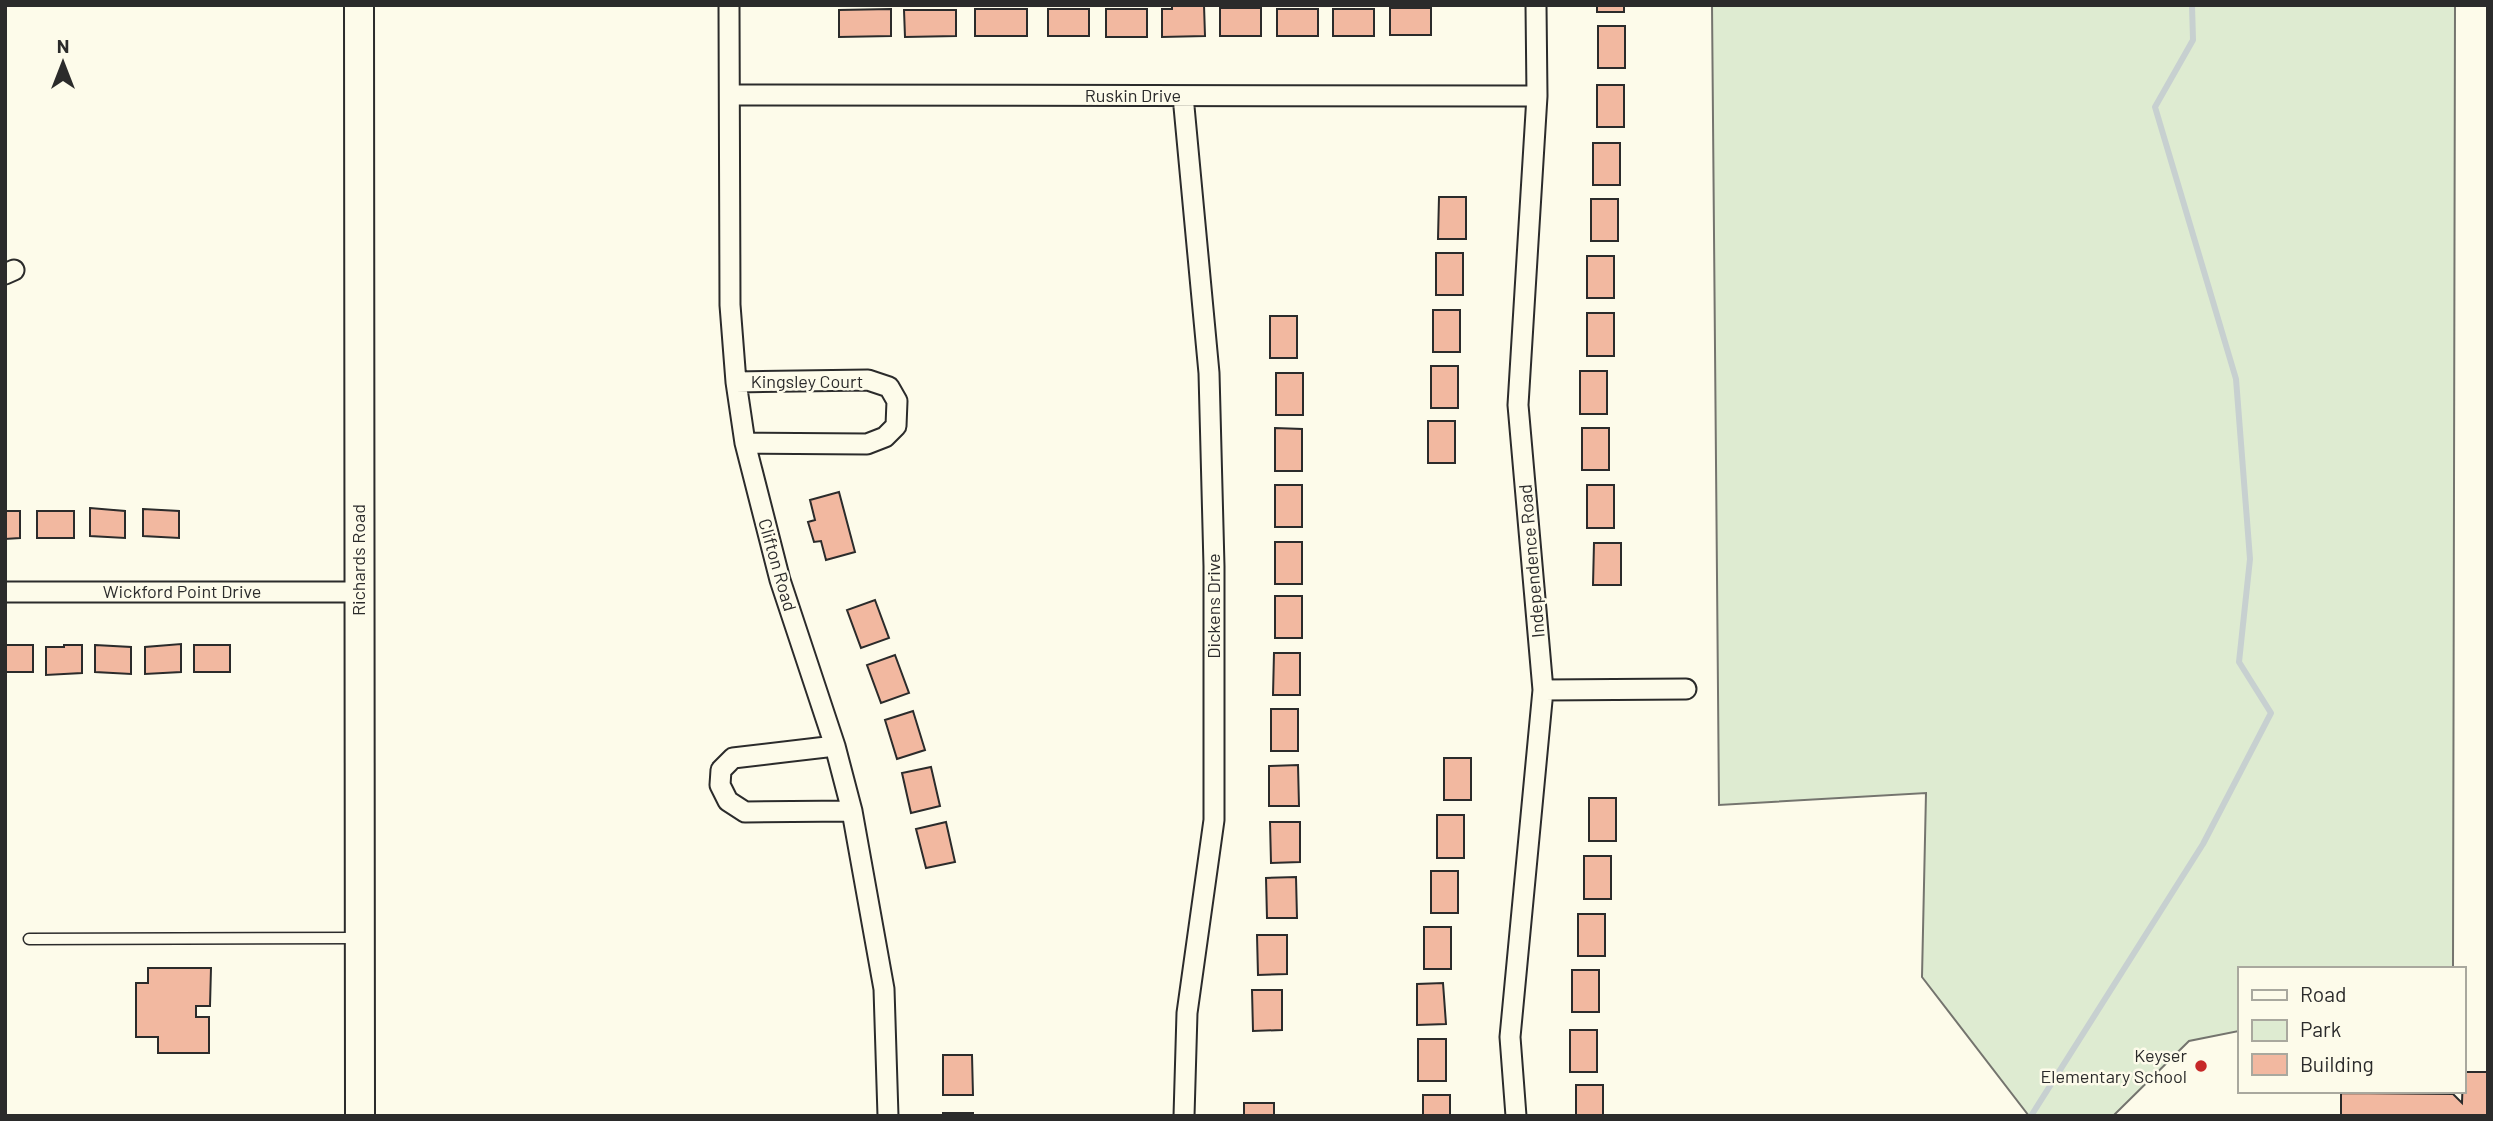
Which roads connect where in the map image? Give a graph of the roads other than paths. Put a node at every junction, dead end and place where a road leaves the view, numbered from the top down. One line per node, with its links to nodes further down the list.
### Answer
1 (359, 5): 10 (street, Richards Road)
2 (729, 5): 4 (street, Clifton Road)
3 (1536, 5): 6 (street, Independence Road)
4 (730, 95): 5 (street, Ruskin Drive); 7 (street, Clifton Road)
5 (1183, 96): 6 (street, Ruskin Drive); 19 (street, Dickens Drive)
6 (1537, 96): 12 (street, Independence Road)
7 (736, 382): 8 (street, Clifton Road); 8 (street, Kingsley Court)
8 (744, 443): 13 (street, Clifton Road)
9 (5, 592): 10 (street, Wickford Point Drive)
10 (359, 592): 15 (street, Richards Road)
11 (1686, 689): 12 (street)
12 (1543, 690): 20 (street, Independence Road)
13 (835, 746): 14 (street, Clifton Road); 14 (street)
14 (852, 811): 18 (street, Clifton Road)
15 (359, 938): 16 (lane); 17 (street, Richards Road)
16 (29, 939)
17 (360, 1116)
18 (888, 1116)
19 (1184, 1116)
20 (1516, 1116)

